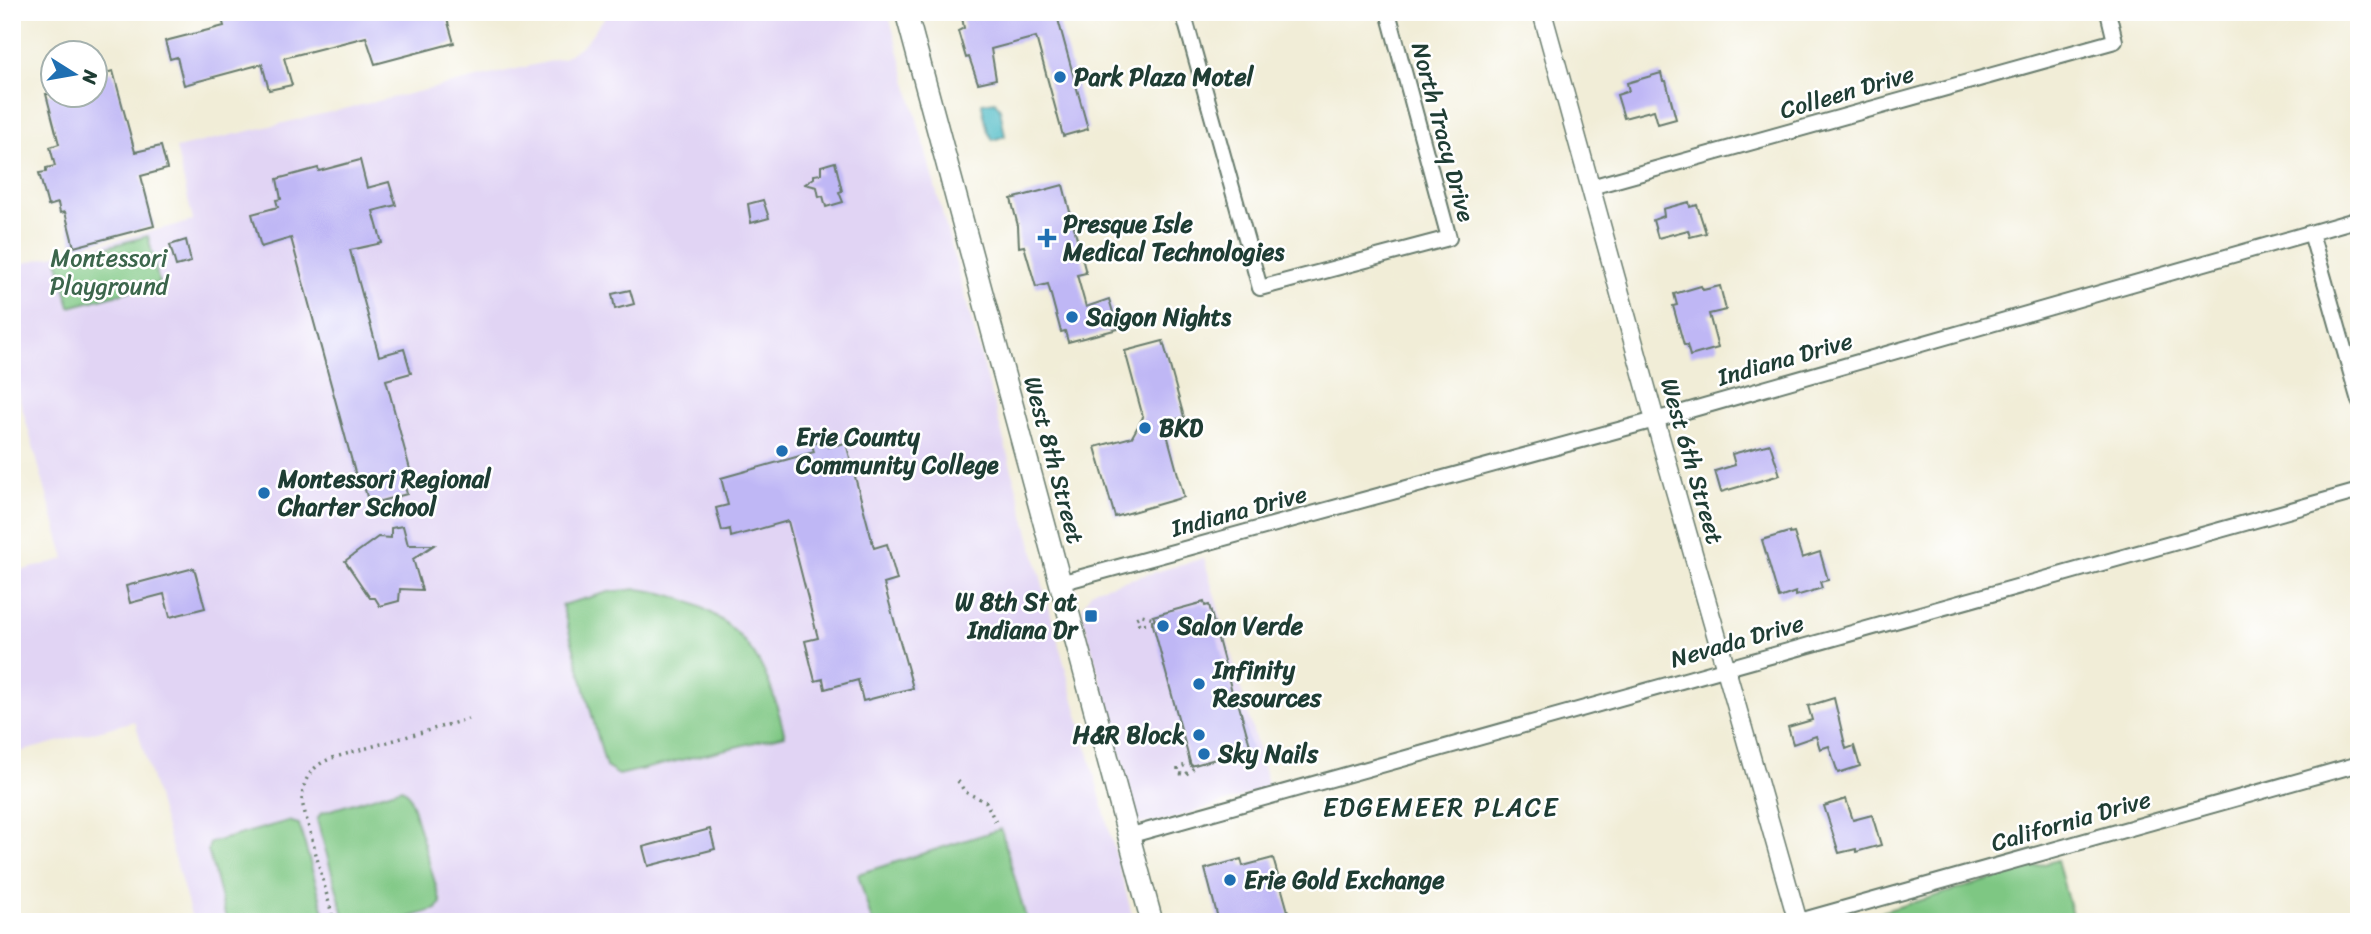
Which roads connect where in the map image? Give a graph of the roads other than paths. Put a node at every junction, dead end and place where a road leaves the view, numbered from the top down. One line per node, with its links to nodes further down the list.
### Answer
1 (906, 12): 12 (main road, West 8th Street)
2 (1183, 12): 3 (street, North Tracy Drive)
3 (1388, 12)
4 (1542, 12): 6 (street, West 6th Street)
5 (2108, 12): 6 (street, Colleen Drive)
6 (1591, 187): 10 (street, West 6th Street)
7 (2359, 219): 8 (street, Indiana Drive)
8 (2311, 233): 9 (street); 10 (street, Indiana Drive)
9 (2359, 401)
10 (1655, 420): 12 (street, Indiana Drive); 13 (street, West 6th Street)
11 (2359, 491): 13 (street, Nevada Drive)
12 (1060, 583): 15 (main road, West 8th Street)
13 (1725, 668): 15 (street, Nevada Drive); 16 (street, West 6th Street)
14 (2359, 764): 16 (street, California Drive)
15 (1128, 836): 17 (main road, West 8th Street)
16 (1797, 921)
17 (1152, 922)

